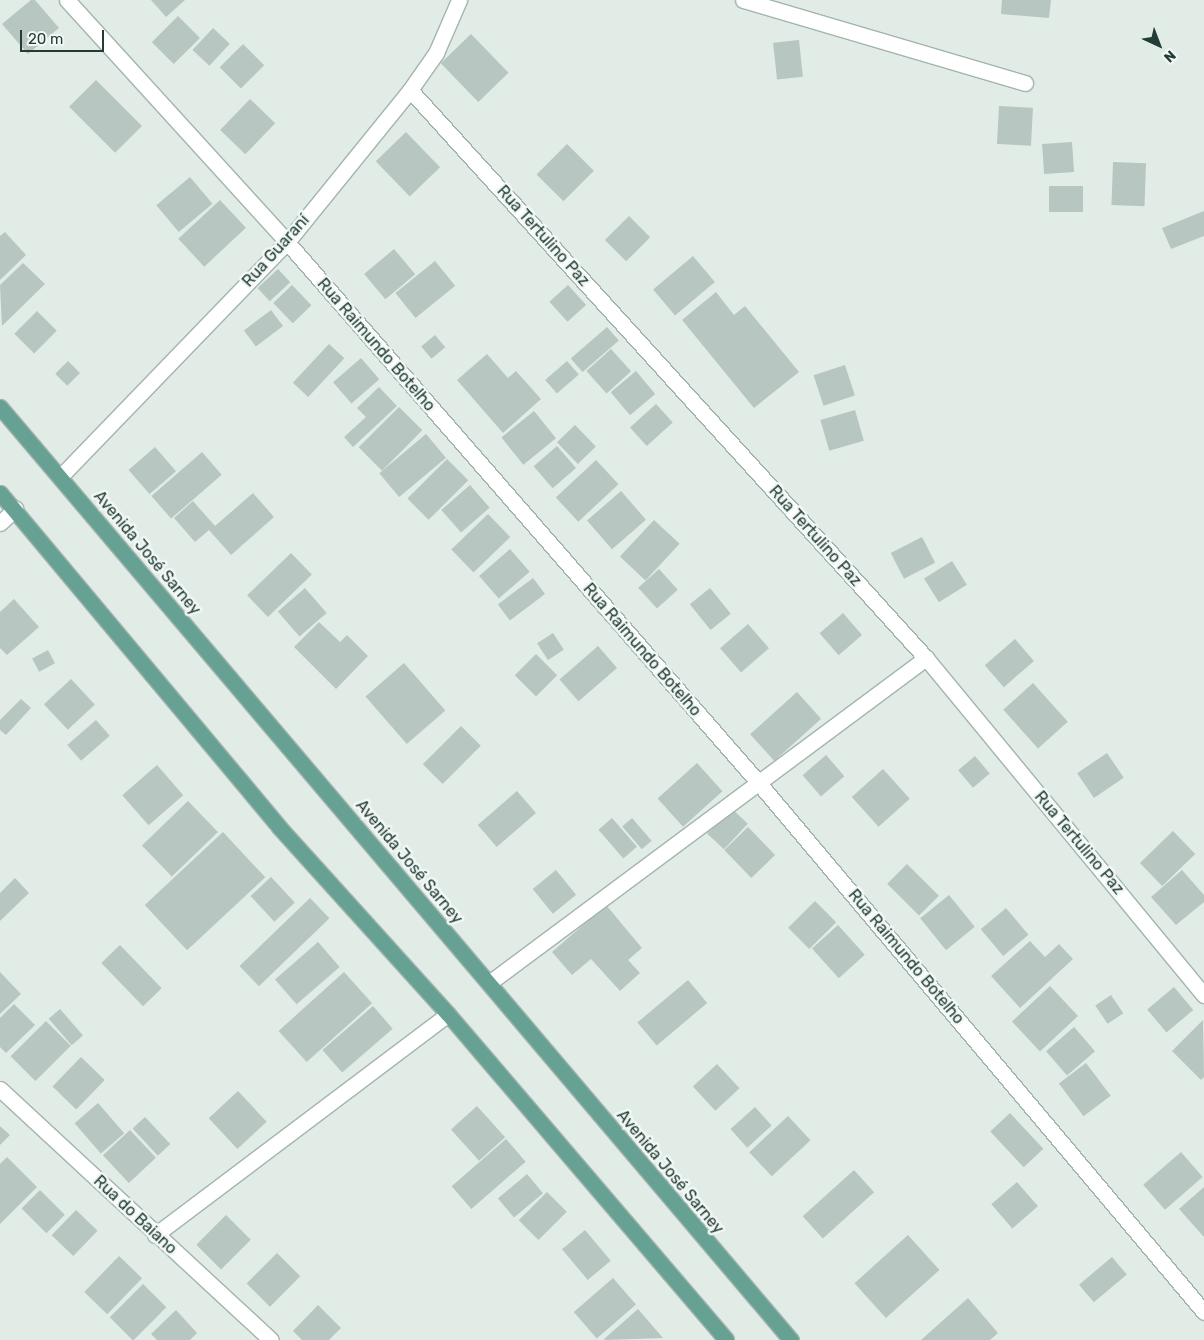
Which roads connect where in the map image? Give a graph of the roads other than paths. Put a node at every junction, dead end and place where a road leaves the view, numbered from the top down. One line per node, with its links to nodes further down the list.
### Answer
1 (67, 0): 6 (street, Rua Raimundo Botelho)
2 (459, 0): 5 (street, Rua Guaraní)
3 (743, 0): 4 (street)
4 (1026, 83)
5 (410, 90): 6 (street, Rua Guaraní); 12 (street, Rua Tertulino Paz)
6 (287, 242): 8 (street, Rua Guaraní); 13 (street, Rua Raimundo Botelho)
7 (0, 407): 8 (main road, Avenida José Sarney)
8 (60, 477): 14 (main road, Avenida José Sarney)
9 (0, 493): 10 (main road)
10 (15, 509): 11 (street); 16 (main road)
11 (0, 523)
12 (926, 658): 13 (street); 15 (street, Rua Tertulino Paz)
13 (757, 781): 14 (street); 19 (street, Rua Raimundo Botelho)
14 (488, 983): 22 (main road, Avenida José Sarney)
15 (1204, 994)
16 (448, 1014): 18 (street); 21 (main road)
17 (0, 1089): 18 (street, Rua do Baiano)
18 (155, 1235): 20 (street, Rua do Baiano)
19 (1204, 1312)
20 (271, 1340)
21 (726, 1340)
22 (791, 1340)

